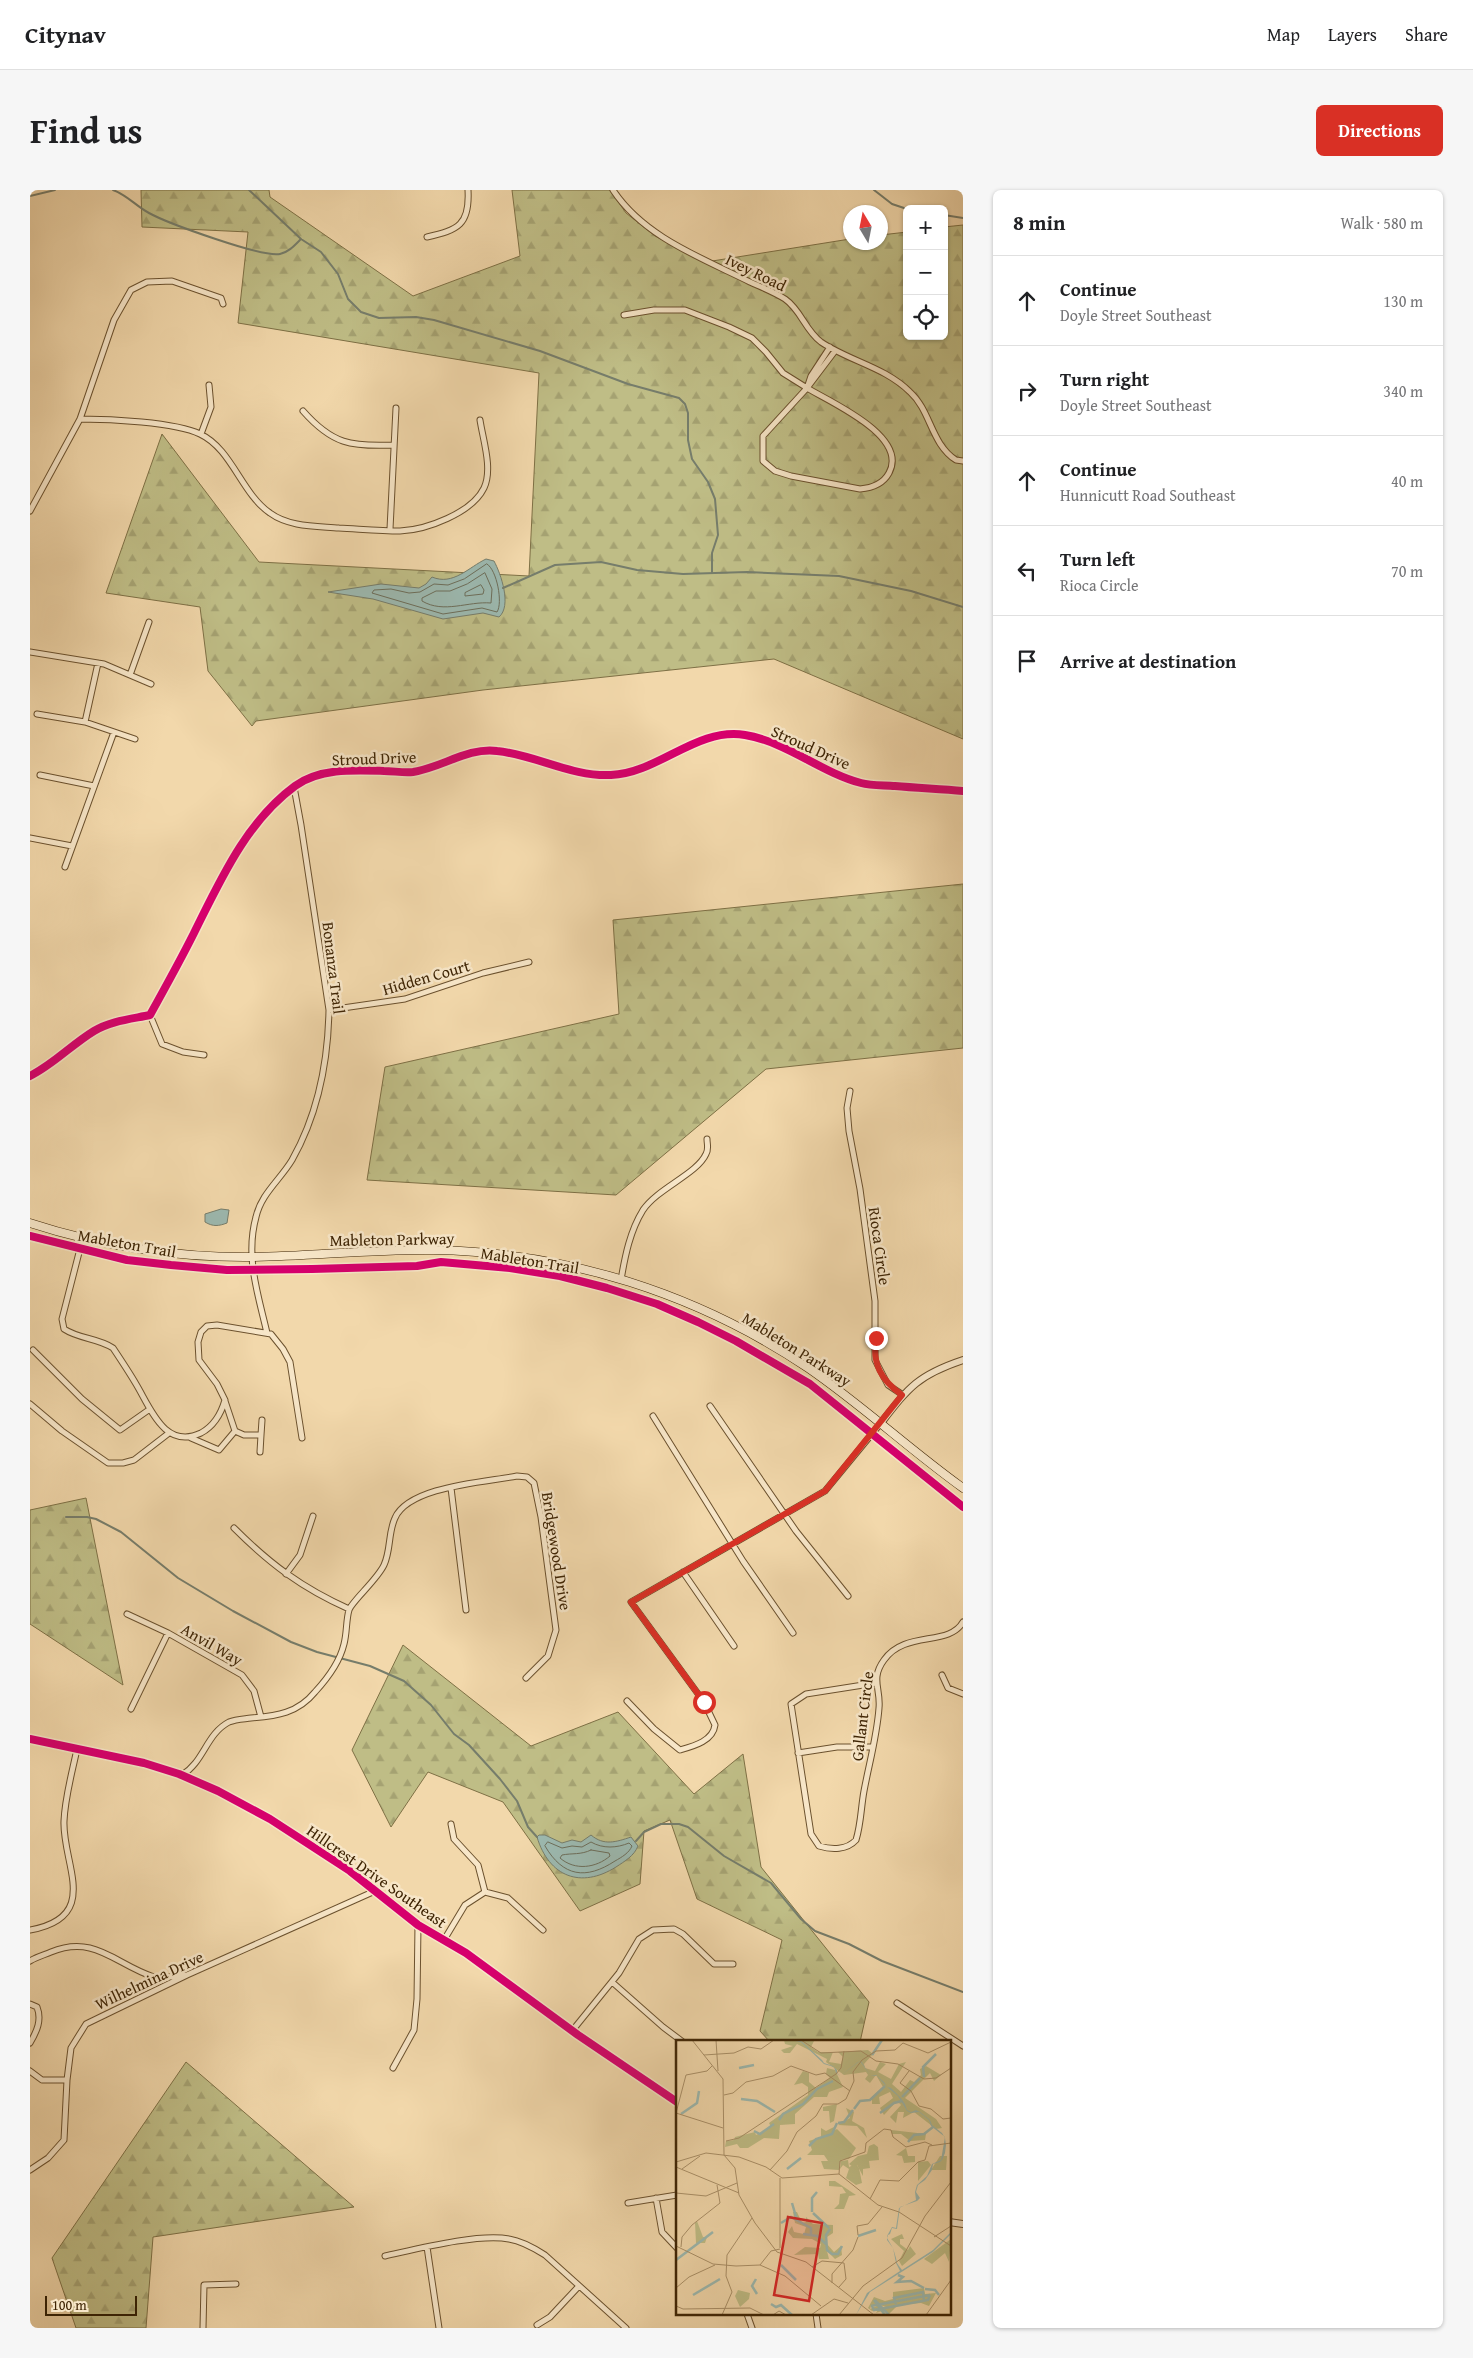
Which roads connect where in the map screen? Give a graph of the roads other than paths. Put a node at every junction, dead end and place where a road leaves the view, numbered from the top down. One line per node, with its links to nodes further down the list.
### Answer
1 (468, 190): 3 (street)
2 (613, 190): 6 (street, Ivey Road)
3 (427, 237)
4 (224, 304): 12 (street)
5 (624, 315): 9 (street)
6 (830, 347): 7 (street, Ivey Road); 9 (street)
7 (836, 351): 9 (street); 16 (street, Ivey Road)
8 (209, 385): 14 (street)
9 (807, 388): 9 (street)
10 (396, 408): 15 (street)
11 (303, 411): 15 (street)
12 (80, 419): 14 (street); 17 (street)
13 (480, 420): 18 (street)
14 (201, 434): 18 (street)
15 (394, 445): 18 (street)
16 (963, 461)
17 (30, 511)
18 (390, 529)
19 (148, 622): 22 (street)
20 (30, 652): 21 (street)
21 (98, 663): 22 (street); 25 (street)
22 (130, 675): 23 (street)
23 (151, 684)
24 (37, 714): 25 (street)
25 (85, 722): 26 (street)
26 (114, 732): 27 (street); 29 (street)
27 (135, 739)
28 (40, 776): 29 (street)
29 (94, 786): 33 (street)
30 (294, 787): 31 (street, Stroud Drive); 36 (street, Bonanza Trail); 37 (street, Stroud Drive)
31 (963, 791)
32 (30, 838): 33 (street)
33 (72, 846): 34 (street)
34 (65, 867)
35 (529, 962): 36 (street, Hidden Court)
36 (328, 1010): 44 (street, Bonanza Trail)
37 (150, 1015): 38 (street); 39 (street)
38 (204, 1056)
39 (30, 1076)
40 (850, 1091): 49 (street, Rioca Circle)
41 (707, 1139): 45 (street)
42 (30, 1223): 43 (main road, Mableton Parkway)
43 (83, 1237): 44 (main road, Mableton Parkway); 53 (street)
44 (251, 1257): 45 (main road, Mableton Parkway); 46 (street, Bonanza Trail)
45 (621, 1280): 56 (main road, Mableton Parkway)
46 (267, 1332): 50 (street); 61 (street)
47 (33, 1350): 53 (street)
48 (963, 1360): 49 (street)
49 (902, 1395): 56 (street)
50 (225, 1400): 57 (street); 60 (street)
51 (30, 1404): 58 (street)
52 (710, 1406): 65 (street)
53 (150, 1409): 58 (street)
54 (653, 1416): 68 (street)
55 (262, 1420): 59 (street)
56 (881, 1423): 64 (main road, Mableton Parkway); 65 (street)
57 (235, 1431): 59 (street); 60 (street)
58 (169, 1433): 60 (street)
59 (261, 1435): 62 (street)
60 (191, 1438)
61 (302, 1438)
62 (260, 1452)
63 (451, 1488): 72 (street, Bridgewood Drive); 73 (street); 80 (street, Bridgewood Drive)
64 (963, 1488)
65 (784, 1514): 68 (street); 71 (street)
66 (313, 1516): 70 (street)
67 (234, 1528): 70 (street)
68 (732, 1543): 69 (street); 76 (street)
69 (683, 1572): 78 (street); 83 (street)
70 (286, 1574): 72 (street)
71 (848, 1596)
72 (349, 1608): 85 (street)
73 (466, 1610)
74 (127, 1614): 77 (street, Anvil Way)
75 (962, 1626): 81 (street, Gallant Circle)
76 (793, 1633)
77 (168, 1634): 84 (street); 85 (street, Anvil Way)
78 (734, 1646)
79 (942, 1675): 82 (street)
80 (526, 1678)
81 (876, 1682): 87 (street, Gallant Circle); 89 (street)
82 (963, 1694)
83 (627, 1701)
84 (131, 1709)
85 (262, 1718): 90 (street)
86 (30, 1739): 88 (street, Hillcrest Drive Southeast)
87 (872, 1748): 89 (street); 89 (street, Gallant Circle)
88 (77, 1749): 90 (street, Hillcrest Drive Southeast); 95 (street)
89 (798, 1753)
90 (182, 1775): 92 (street, Hillcrest Drive Southeast)
91 (451, 1824): 93 (street)
92 (375, 1891): 94 (street, Hillcrest Drive Southeast); 100 (street, Wilhelmina Drive)
93 (485, 1892): 96 (street); 97 (street)
94 (418, 1925): 97 (street, Hillcrest Drive Southeast); 108 (street)
95 (30, 1930)
96 (543, 1930)
97 (444, 1940): 104 (street, Hillcrest Drive Southeast)
98 (30, 1961): 100 (street)
99 (733, 1964): 101 (street)
100 (187, 1975): 110 (street, Wilhelmina Drive)
101 (612, 1982): 104 (street); 105 (street)
102 (897, 2003): 107 (street)
103 (30, 2004): 106 (street)
104 (572, 2031): 111 (street, Hillcrest Drive Southeast)
105 (681, 2040)
106 (30, 2043)
107 (963, 2046)
108 (393, 2068)
109 (30, 2071): 110 (street)
110 (67, 2080): 112 (street, Wilhelmina Drive)
111 (676, 2101)
112 (30, 2170)
113 (676, 2195): 114 (street)
114 (656, 2198): 115 (street); 117 (street)
115 (628, 2203)
116 (427, 2247): 118 (street); 120 (street); 124 (street)
117 (676, 2247)
118 (385, 2256)
119 (236, 2284): 123 (street)
120 (579, 2286): 122 (street); 125 (street)
121 (748, 2316): 126 (street)
122 (537, 2325)
123 (203, 2328)
124 (440, 2328)
125 (626, 2328)
126 (752, 2328)

